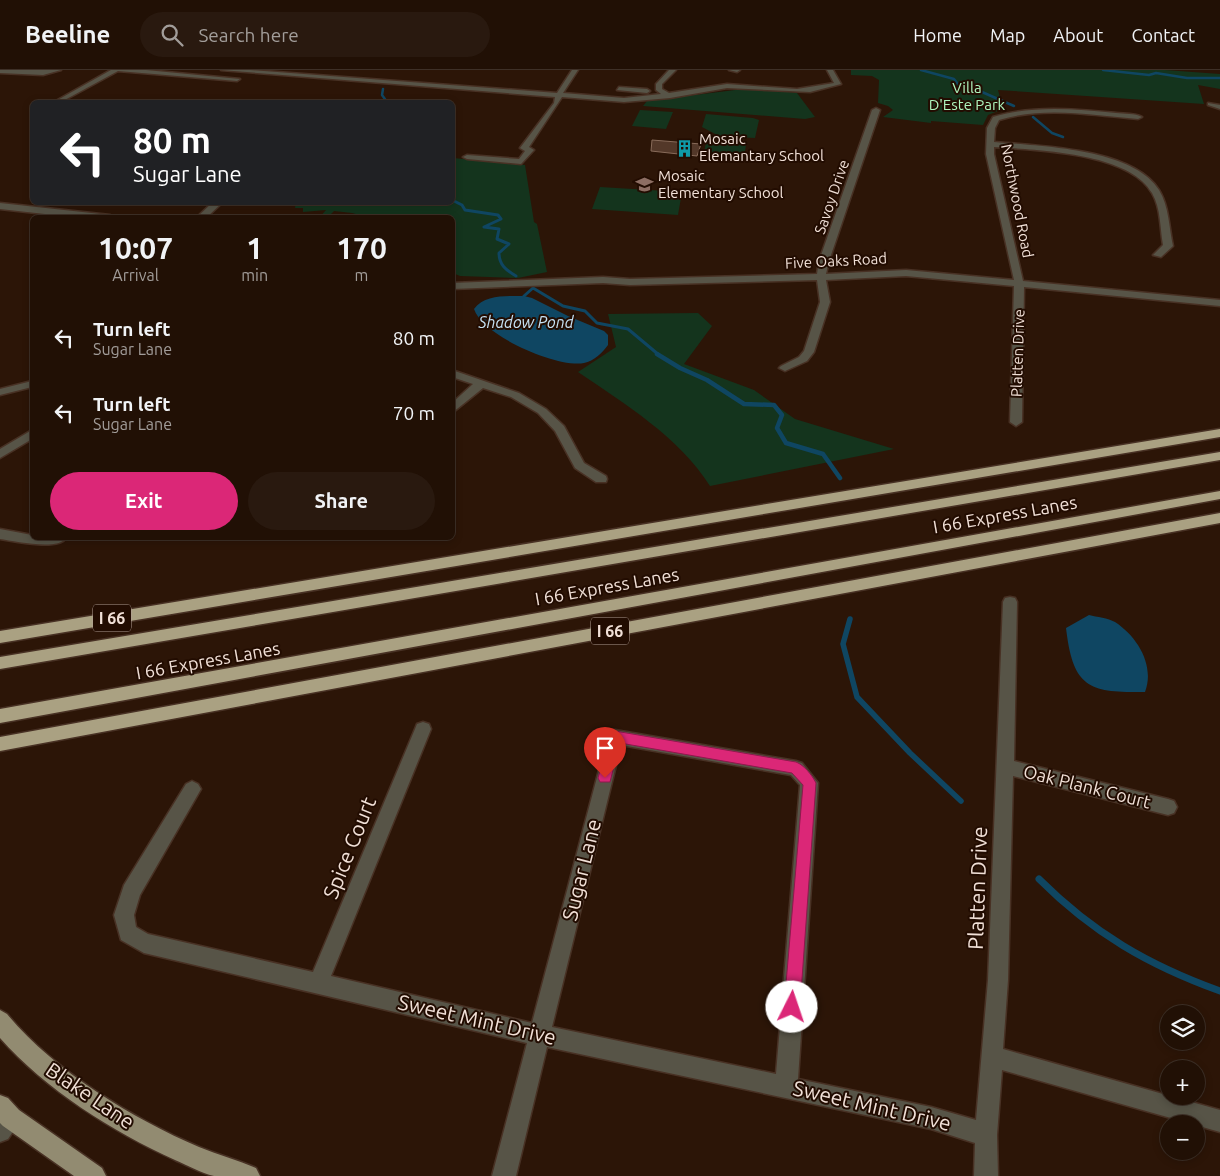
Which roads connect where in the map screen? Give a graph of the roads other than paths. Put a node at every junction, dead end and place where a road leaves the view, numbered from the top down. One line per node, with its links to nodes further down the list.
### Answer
1 (58, 70): 10 (street)
2 (116, 70): 22 (street)
3 (121, 70): 16 (street)
4 (224, 70): 11 (street)
5 (329, 70): 13 (street); 15 (street)
6 (575, 70): 21 (street)
7 (673, 70): 19 (street)
8 (732, 70): 9 (street)
9 (737, 70)
10 (0, 71)
11 (256, 71): 13 (street)
12 (830, 71): 20 (street)
13 (319, 78): 14 (street)
14 (353, 80): 15 (street); 17 (street)
15 (365, 81): 21 (street)
16 (325, 86)
17 (344, 88)
18 (619, 89): 19 (street)
19 (659, 90): 20 (street)
20 (670, 96): 21 (street)
21 (557, 99): 28 (street)
22 (61, 100)
23 (1210, 104): 24 (street)
24 (1220, 107)
25 (876, 110): 36 (street, Savoy Drive)
26 (1138, 116): 27 (street, Northwood Road)
27 (990, 144): 35 (street); 37 (street, Northwood Road)
28 (467, 157)
29 (39, 205): 32 (street)
30 (215, 205): 34 (street)
31 (0, 206): 32 (street)
32 (33, 209): 33 (street)
33 (84, 215)
34 (204, 215)
35 (1158, 255)
36 (821, 277): 37 (street, Five Oaks Road); 38 (street, Five Oaks Road); 40 (street, Savoy Drive)
37 (1019, 283): 39 (street, Five Oaks Road); 46 (street, Platten Drive)
38 (455, 286)
39 (1220, 303)
40 (785, 368)
41 (455, 374): 42 (street)
42 (481, 383): 45 (street); 51 (street)
43 (30, 384): 44 (street)
44 (0, 392)
45 (455, 407)
46 (1016, 422)
47 (1220, 433): 57 (highway, I 66)
48 (30, 435): 49 (street)
49 (0, 454)
50 (1220, 456): 58 (highway, I 66 Express Lanes)
51 (601, 479)
52 (1220, 496): 59 (highway, I 66 Express Lanes)
53 (1220, 518): 61 (highway, I 66)
54 (0, 534): 55 (street)
55 (30, 539)
56 (1010, 602): 62 (street, Platten Drive)
57 (0, 637)
58 (0, 664)
59 (0, 716)
60 (423, 729): 65 (street, Spice Court)
61 (0, 744)
62 (1006, 766): 64 (street, Oak Plank Court); 68 (street, Platten Drive)
63 (192, 789): 65 (street, Sweet Mint Drive)
64 (1168, 807)
65 (318, 984): 67 (street, Sweet Mint Drive)
66 (0, 1020): 74 (main road, Blake Lane)
67 (540, 1035): 69 (street, Sweet Mint Drive); 69 (street, Sugar Lane); 75 (street, Sugar Lane)
68 (994, 1057): 71 (street); 72 (street, Platten Drive)
69 (786, 1086): 72 (street, Sweet Mint Drive)
70 (4, 1118): 73 (main road)
71 (1220, 1121)
72 (986, 1134): 76 (street, Platten Drive)
73 (94, 1176)
74 (248, 1176)
75 (504, 1176)
76 (986, 1176)

